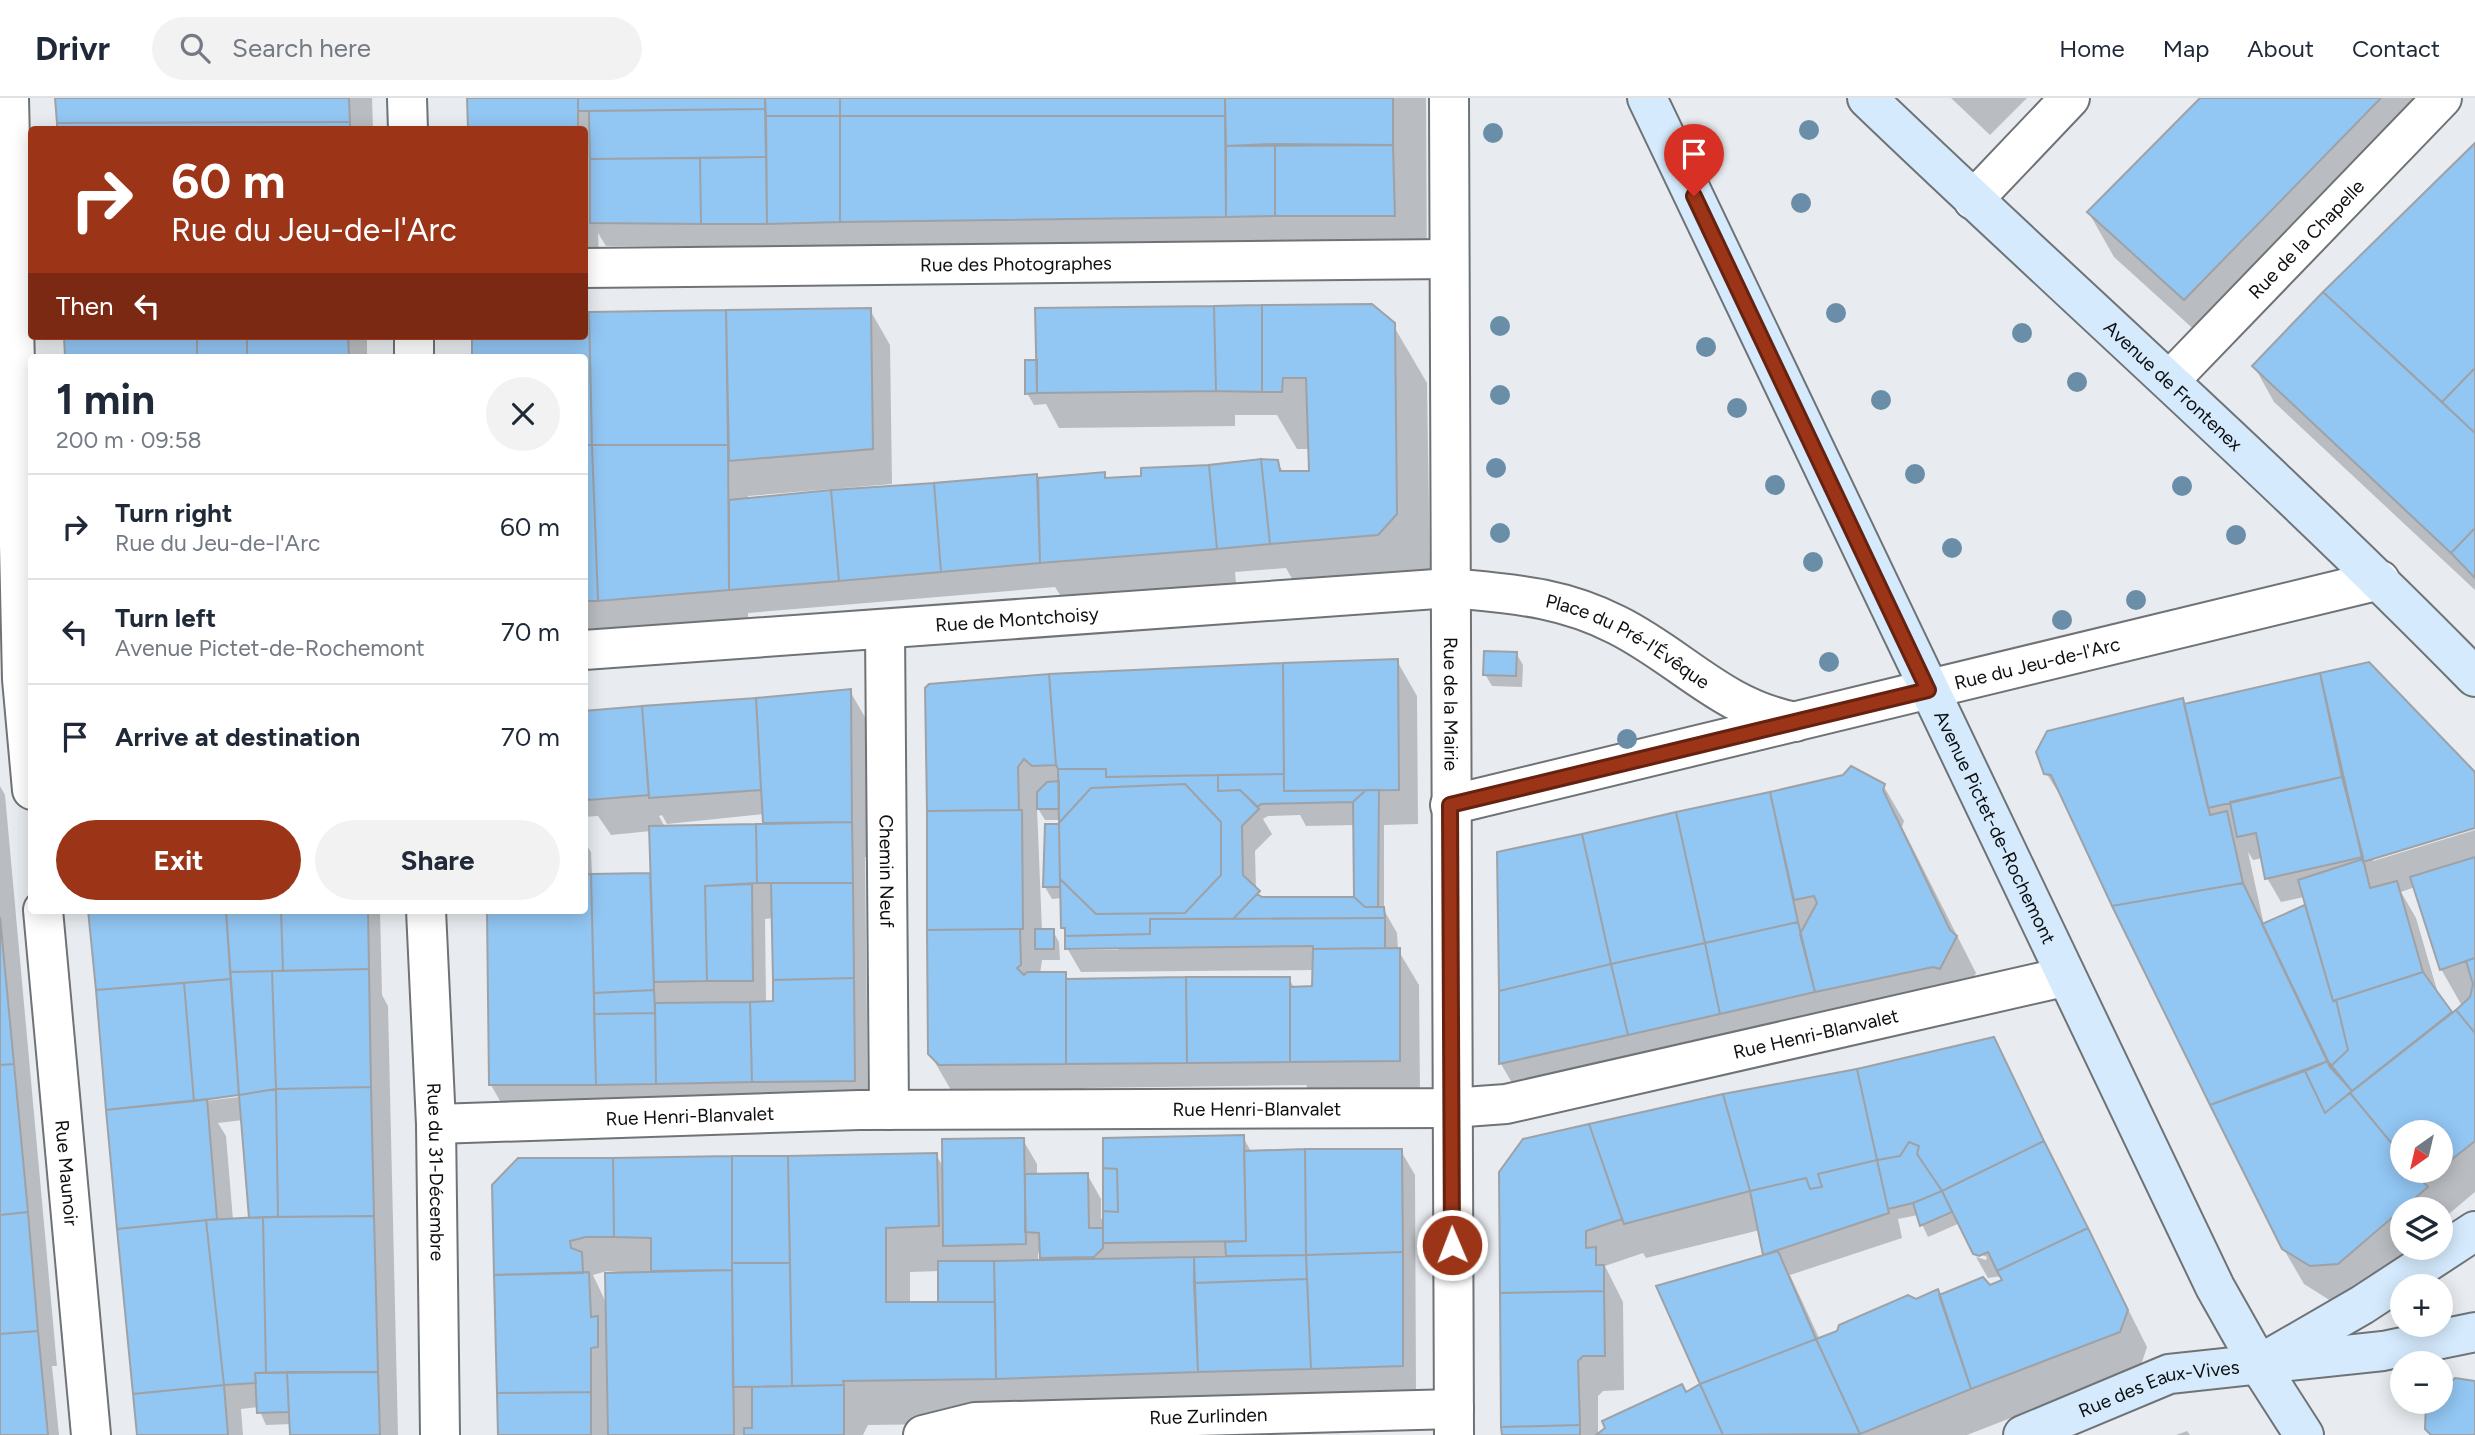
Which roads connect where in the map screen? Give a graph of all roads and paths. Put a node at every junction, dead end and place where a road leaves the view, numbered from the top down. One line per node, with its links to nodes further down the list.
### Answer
1 (9, 98): 18 (street)
2 (407, 98): 8 (street)
3 (1448, 98): 10 (street, Rue de la Mairie)
4 (1647, 98): 19 (street, Avenue Pictet-de-Rochemont)
5 (1867, 98): 9 (street, Avenue de Frontenex)
6 (2070, 98): 9 (street)
7 (2442, 98): 12 (street, Rue de la Chapelle)
8 (408, 126)
9 (1973, 200): 12 (street, Avenue de Frontenex)
10 (1449, 259): 11 (street, Rue des Photographes); 14 (street, Rue de la Mairie)
11 (588, 268)
12 (2170, 380): 13 (street, Avenue de Frontenex)
13 (2380, 580): 17 (street, Avenue de Frontenex); 19 (street, Rue du Jeu-de-l'Arc)
14 (1450, 588): 15 (street, Rue de Montchoisy); 20 (street, Place du Pré-l'Évêque); 22 (street, Rue de la Mairie)
15 (885, 631): 16 (street, Rue de Montchoisy); 27 (street, Chemin Neuf)
16 (588, 650)
17 (2475, 677)
18 (18, 679): 21 (street)
19 (1928, 690): 20 (street, Rue du Jeu-de-l'Arc); 25 (street, Avenue Pictet-de-Rochemont)
20 (1795, 722): 22 (street, Rue du Jeu-de-l'Arc)
21 (28, 758)
22 (1450, 805): 26 (street, Rue de la Mairie)
23 (43, 914): 33 (street, Rue Maunoir)
24 (426, 914): 28 (street, Rue du 31-Décembre)
25 (2064, 977): 26 (street, Rue Henri-Blanvalet); 31 (street, Avenue Pictet-de-Rochemont)
26 (1451, 1108): 27 (street, Rue Henri-Blanvalet); 32 (street, Rue de la Mairie)
27 (889, 1110): 28 (street, Rue Henri-Blanvalet)
28 (436, 1124): 34 (street, Rue du 31-Décembre)
29 (2475, 1231): 31 (street)
30 (2475, 1332): 31 (street, Rue des Eaux-Vives)
31 (2259, 1365): 36 (street, Rue des Eaux-Vives); 37 (street, Avenue Pictet-de-Rochemont)
32 (1454, 1422): 35 (street, Rue Zurlinden)
33 (91, 1435)
34 (440, 1435)
35 (923, 1435)
36 (2023, 1435)
37 (2304, 1435)

